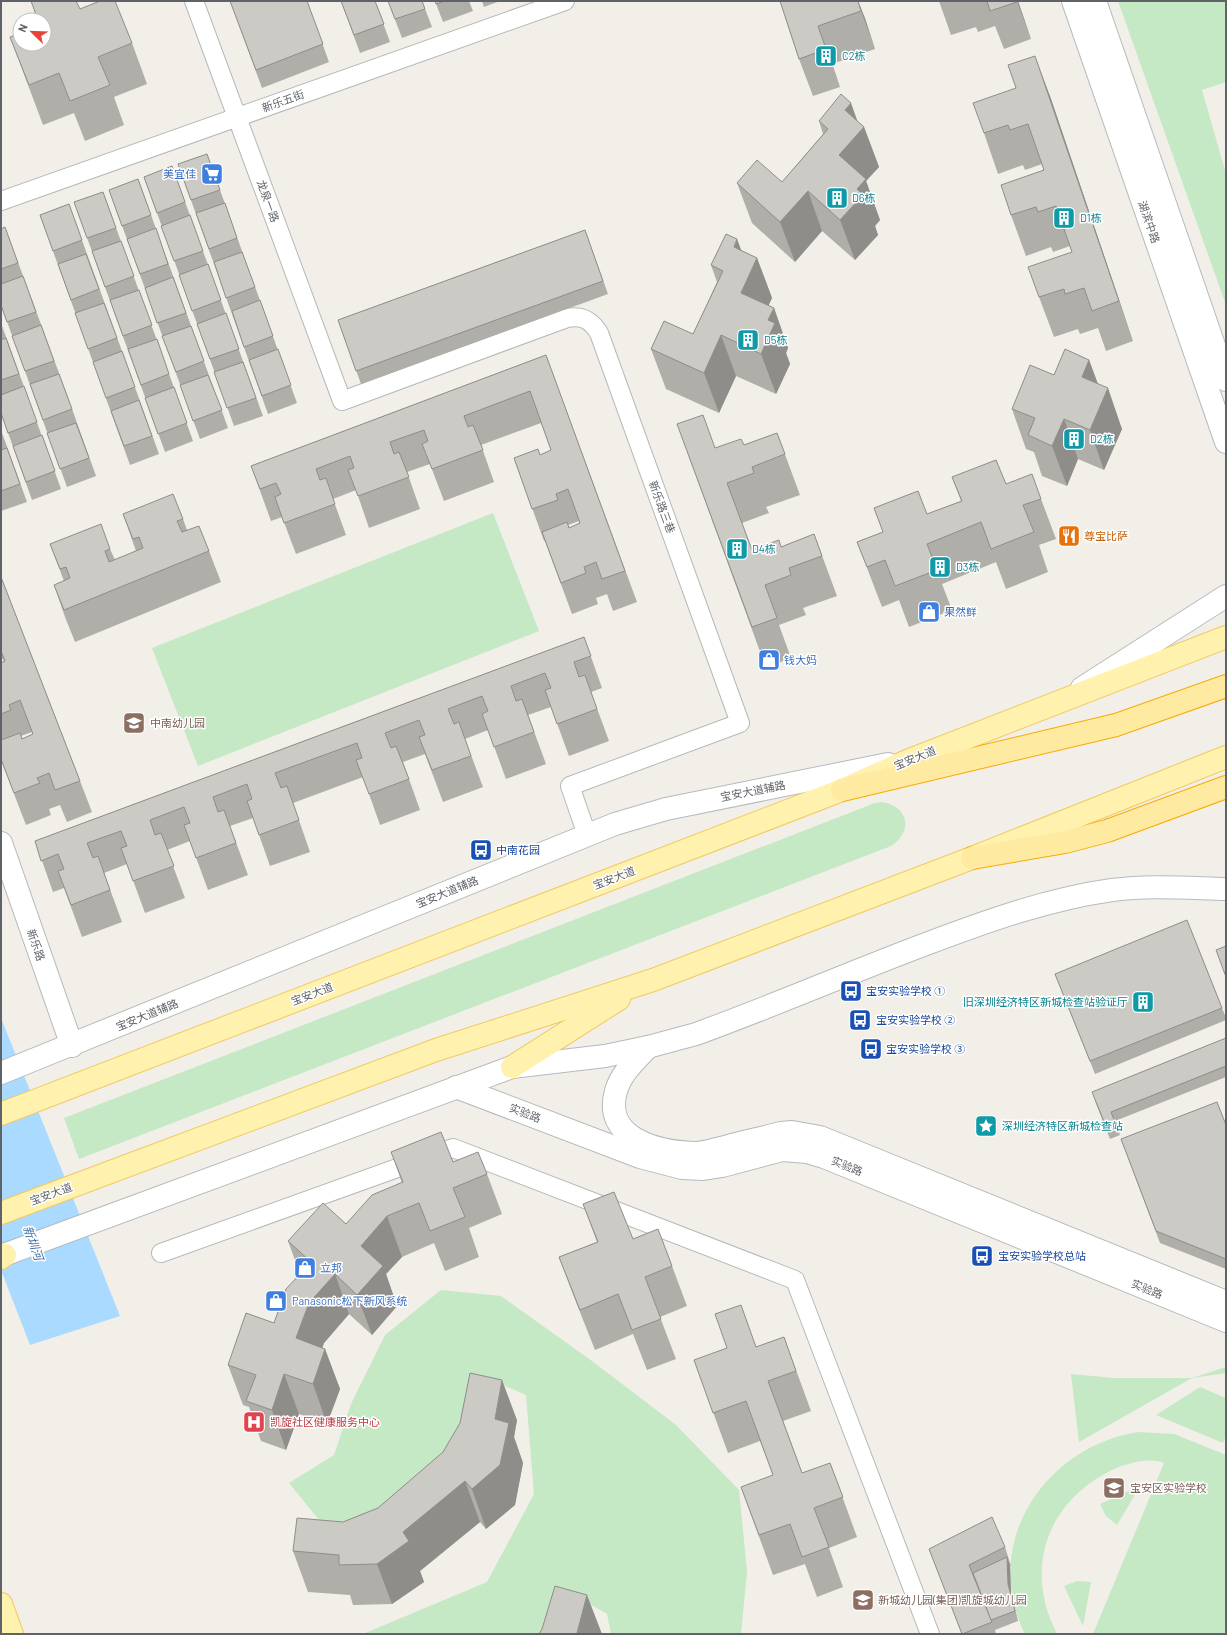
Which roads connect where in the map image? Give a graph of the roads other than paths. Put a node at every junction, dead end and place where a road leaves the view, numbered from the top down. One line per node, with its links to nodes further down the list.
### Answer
1 (194, 1): 5 (street, 龙泉一路)
2 (565, 1): 5 (street, 新乐五街)
3 (1073, 1): 9 (main road, 湖滨中路)
4 (1095, 1): 7 (main road, 湖滨中路)
5 (237, 118): 6 (street, 新乐五街); 8 (street, 龙泉一路)
6 (1, 201)
7 (1226, 380)
8 (342, 401): 19 (street, 新乐路三巷)
9 (1221, 417): 10 (main road, 湖滨中路)
10 (1226, 442)
11 (1224, 595): 14 (main road)
12 (1226, 637): 14 (main road, 宝安大道)
13 (1226, 686): 18 (highway)
14 (1058, 703): 16 (main road, 宝安大道)
15 (1226, 757): 21 (main road, 宝安大道)
16 (907, 761): 18 (main road, 宝安大道); 19 (main road, 宝安大道辅路)
17 (1226, 787): 21 (highway)
18 (842, 790): 29 (main road, 宝安大道)
19 (587, 835): 24 (main road, 宝安大道辅路)
20 (1, 844): 24 (main road, 新乐路)
21 (972, 858): 23 (main road, 宝安大道)
22 (1221, 890): 25 (main road)
23 (653, 980): 26 (main road); 30 (main road, 宝安大道)
24 (72, 1046): 27 (main road, 宝安大道辅路)
25 (648, 1047): 26 (main road); 33 (main road, 实验路)
26 (512, 1067): 28 (main road)
27 (1, 1073)
28 (456, 1087): 32 (main road); 34 (main road, 实验路)
29 (1, 1114)
30 (1, 1213)
31 (161, 1253): 37 (street)
32 (2, 1256)
33 (1226, 1302)
34 (1226, 1321)
35 (1, 1604): 36 (main road)
36 (12, 1634)
37 (930, 1634)

